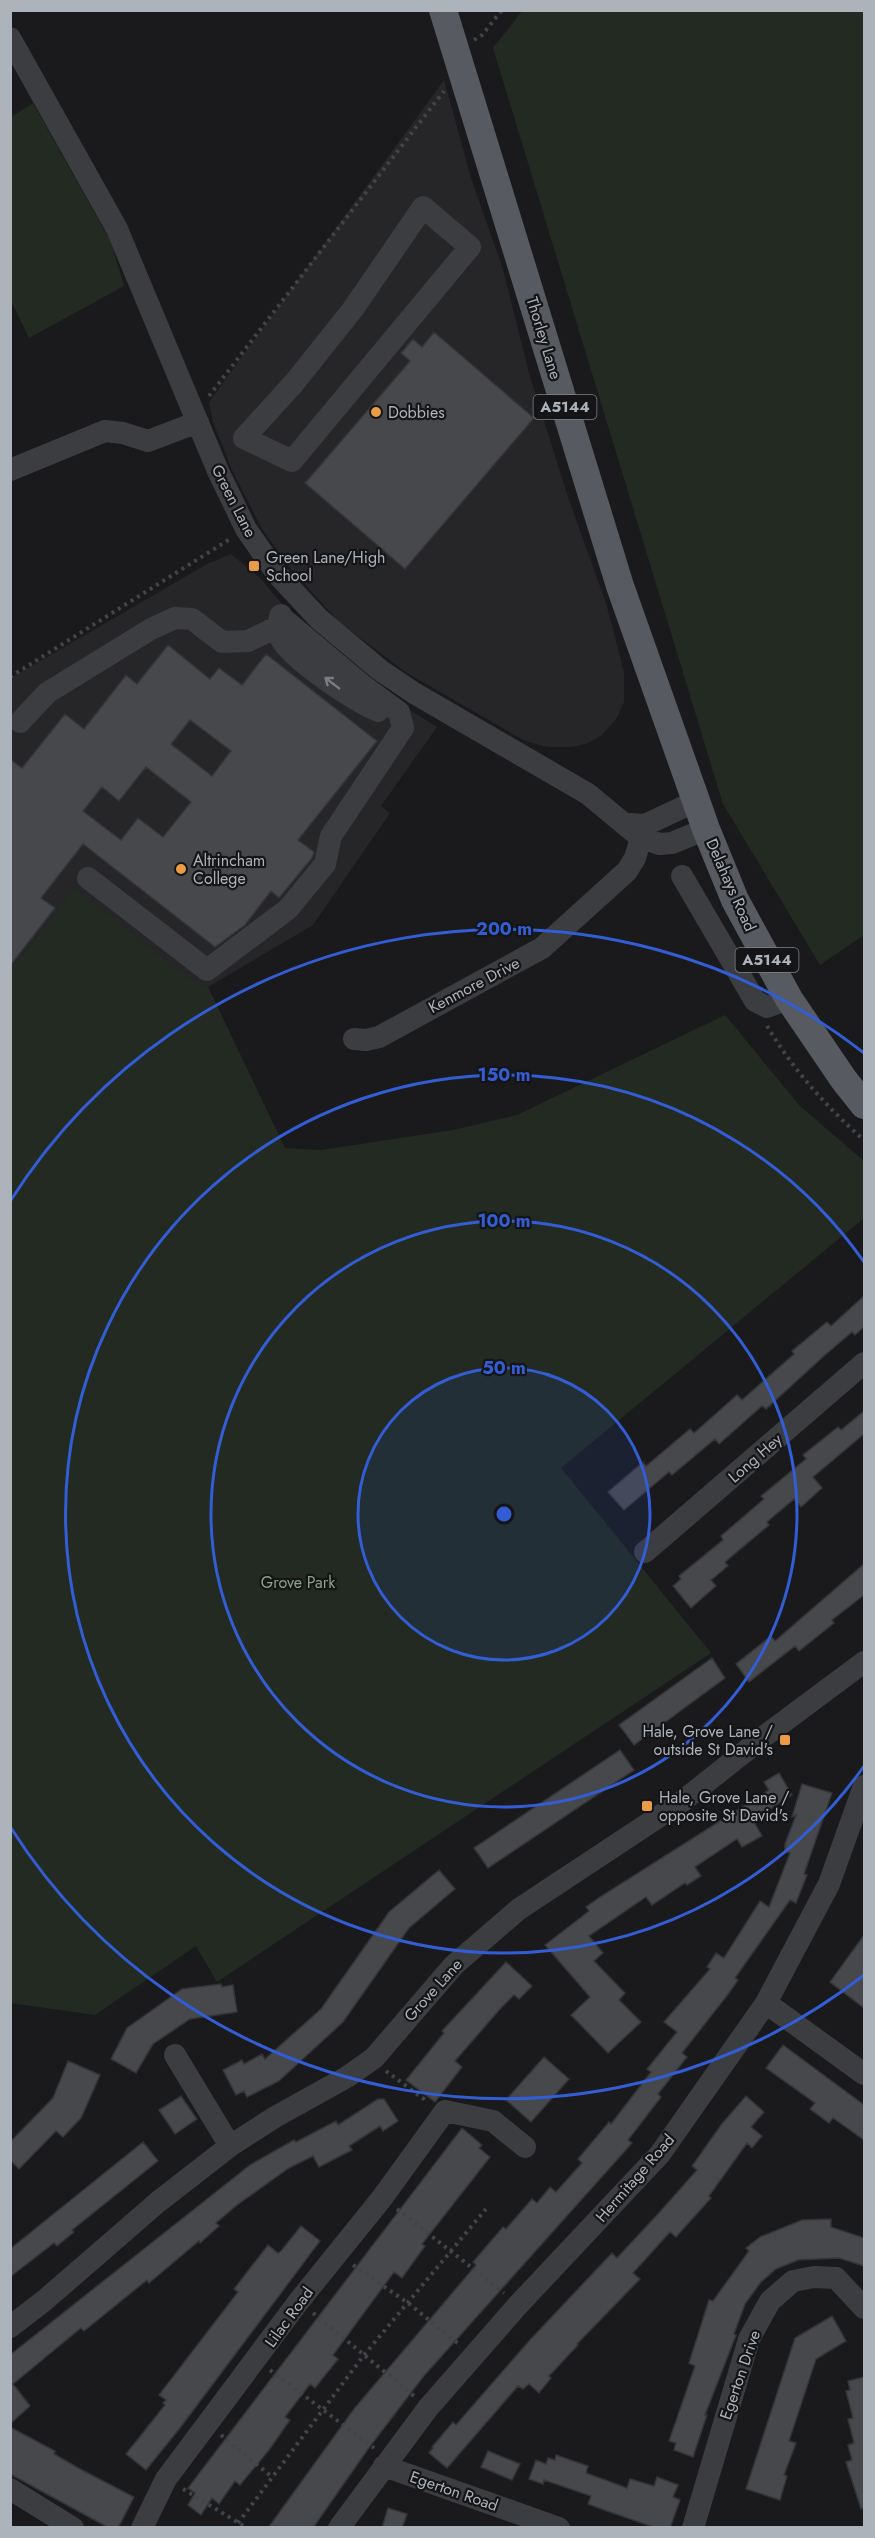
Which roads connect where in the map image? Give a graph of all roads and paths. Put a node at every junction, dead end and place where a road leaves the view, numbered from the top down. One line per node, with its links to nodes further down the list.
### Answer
1 (443, 10): 4 (main road, Thorley Lane / A5144)
2 (502, 10): 4 (path)
3 (10, 39): 5 (street, Green Lane)
4 (458, 60): 5 (path); 15 (main road, Thorley Lane / A5144)
5 (200, 426): 6 (street); 7 (street); 8 (street, Green Lane)
6 (244, 438): 6 (street)
7 (10, 470)
8 (246, 529): 9 (street, Green Lane); 11 (path)
9 (299, 599): 10 (street); 12 (street, Green Lane)
10 (279, 622): 13 (street, one-way to 10); 14 (street)
11 (10, 676)
12 (414, 693): 13 (street); 16 (street, Green Lane)
13 (399, 712): 19 (street)
14 (20, 722)
15 (696, 801): 16 (street); 17 (main road, Delahays Road / A5144)
16 (636, 829): 17 (street); 22 (street, Kenmore Drive)
17 (706, 830): 20 (main road, Delahays Road / A5144)
18 (682, 876): 21 (street, Delahays Road)
19 (88, 878)
20 (789, 999): 21 (street); 23 (main road, Delahays Road / A5144)
21 (755, 1001): 24 (path)
22 (354, 1039)
23 (864, 1105)
24 (864, 1140)
25 (864, 1363): 26 (street, Long Hey)
26 (645, 1552)
27 (864, 1662): 31 (street, Grove Lane)
28 (864, 1789): 29 (street, Hermitage Road)
29 (766, 2002): 32 (street); 42 (street, Hermitage Road)
30 (176, 2055): 34 (street)
31 (371, 2060): 33 (path); 34 (street, Grove Lane)
32 (864, 2074)
33 (444, 2113): 35 (street); 36 (street, Lilac Road)
34 (230, 2146): 44 (street, Grove Lane)
35 (525, 2147)
36 (382, 2198): 38 (path); 39 (street, Lilac Road)
37 (486, 2209): 38 (path)
38 (451, 2252): 41 (path); 42 (path)
39 (337, 2254): 40 (street, Lilac Road); 41 (path)
40 (299, 2301): 45 (path); 47 (street, Lilac Road)
41 (408, 2303): 45 (path); 46 (path)
42 (519, 2304): 46 (street, Hermitage Road)
43 (864, 2307): 61 (street, Egerton Drive)
44 (10, 2327)
45 (364, 2355): 48 (path); 49 (path)
46 (474, 2356): 48 (street, Hermitage Road)
47 (257, 2360): 49 (path); 50 (street, Lilac Road)
48 (428, 2408): 51 (street, Hermitage Road)
49 (323, 2411): 51 (path); 52 (path)
50 (207, 2424): 52 (path); 53 (street, Lilac Road)
51 (387, 2463): 59 (street, Hermitage Road); 60 (street, Egerton Road)
52 (272, 2477): 55 (path)
53 (166, 2479): 55 (path); 57 (street, Lilac Road)
54 (10, 2489): 56 (street)
55 (238, 2523): 58 (path)
56 (73, 2528)
57 (142, 2528)
58 (247, 2528)
59 (339, 2528)
60 (559, 2528)
61 (693, 2528)

